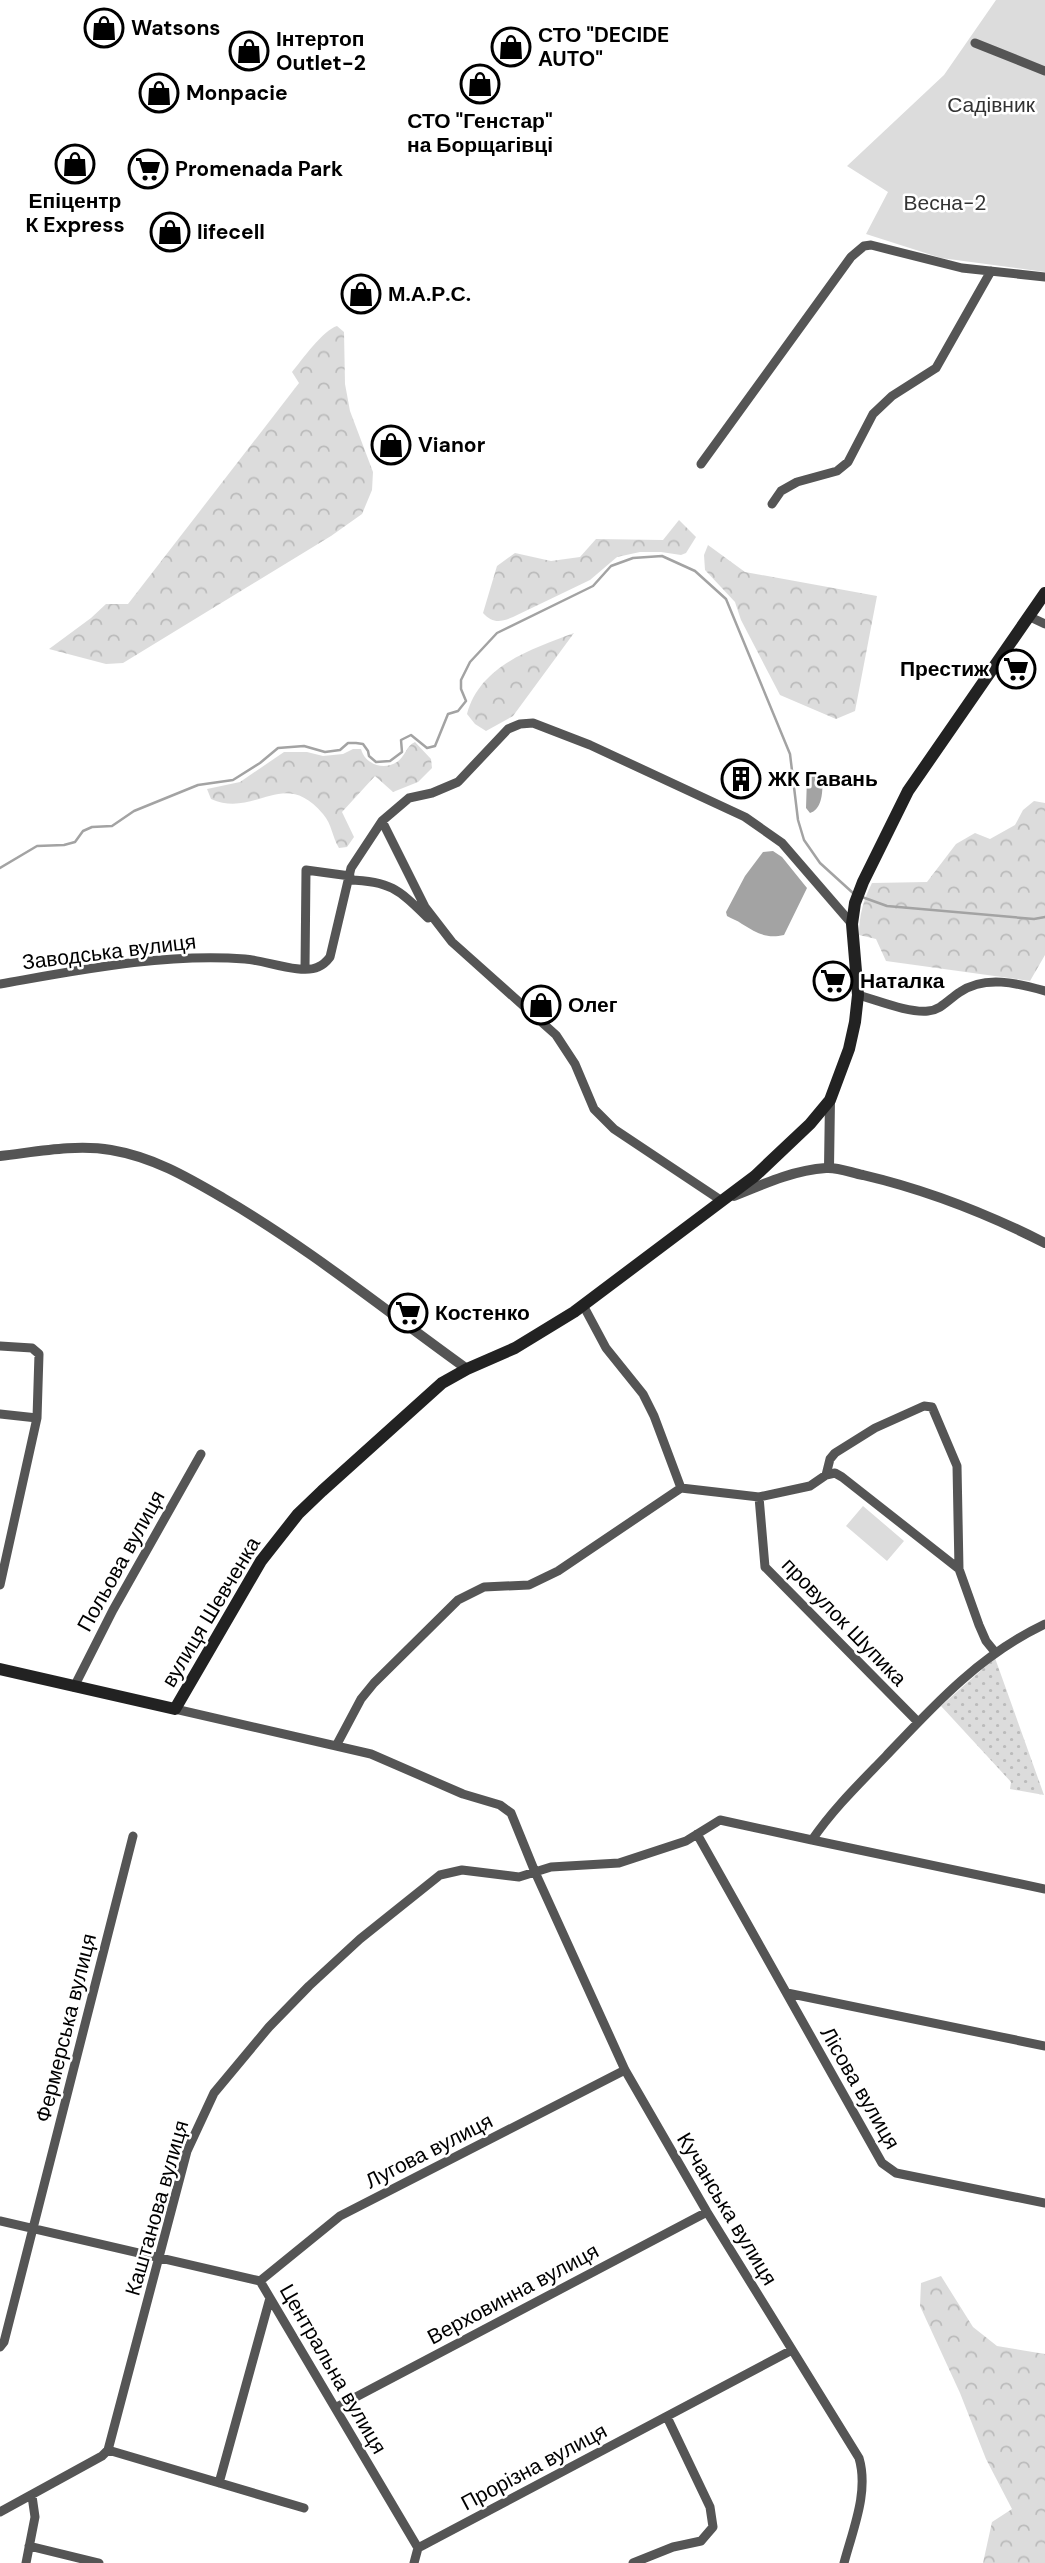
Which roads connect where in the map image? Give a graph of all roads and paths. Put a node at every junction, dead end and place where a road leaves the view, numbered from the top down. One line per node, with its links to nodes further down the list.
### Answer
1 (975, 43): 2 (street)
2 (1045, 71)
3 (991, 271): 4 (street); 5 (street); 6 (street)
4 (1045, 277)
5 (701, 464)
6 (772, 504)
7 (1045, 593): 8 (main road, вулиця Шевченка)
8 (1028, 616): 9 (street); 12 (main road, вулиця Шевченка)
9 (1045, 624)
10 (382, 821): 11 (street); 12 (street); 13 (street)
11 (349, 878): 13 (street); 14 (street); 14 (street)
12 (852, 925): 17 (main road, вулиця Шевченка)
13 (452, 942): 21 (street)
14 (305, 969): 15 (street, Заводська вулиця)
15 (0, 984)
16 (1045, 991): 17 (street)
17 (858, 996): 18 (main road, вулиця Шевченка)
18 (830, 1100): 20 (street, вулиця Шевченка); 21 (main road, вулиця Шевченка)
19 (0, 1156): 25 (street)
20 (829, 1167): 21 (street, вулиця Шевченка); 22 (street, вулиця Шевченка)
21 (722, 1200): 23 (main road, вулиця Шевченка)
22 (1045, 1243)
23 (583, 1306): 25 (main road, вулиця Шевченка); 30 (street)
24 (0, 1346): 27 (street)
25 (467, 1369): 38 (main road, вулиця Шевченка)
26 (0, 1414): 27 (street)
27 (37, 1418): 33 (street)
28 (201, 1454): 37 (street, Польова вулиця)
29 (826, 1475): 31 (street); 32 (street); 32 (street)
30 (681, 1489): 31 (street); 40 (street)
31 (759, 1497): 39 (street, провулок Шупика)
32 (960, 1569): 35 (street)
33 (0, 1585)
34 (1045, 1624): 35 (street)
35 (995, 1652): 39 (street)
36 (0, 1669): 37 (main road)
37 (74, 1687): 38 (main road)
38 (175, 1709): 40 (street, вулиця Шевченка)
39 (918, 1722): 43 (street)
40 (336, 1746): 44 (street, вулиця Шевченка)
41 (697, 1834): 43 (street, Каштанова вулиця); 44 (street, Каштанова вулиця); 46 (street, Лісова вулиця)
42 (133, 1836): 52 (street, Фермерська вулиця)
43 (812, 1840): 45 (street)
44 (535, 1872): 48 (street, Кучанська вулиця); 53 (street, Каштанова вулиця)
45 (1045, 1889)
46 (787, 1993): 47 (street, Лісова вулиця); 49 (street, Лісова вулиця)
47 (1045, 2046)
48 (625, 2070): 50 (street, Кучанська вулиця); 54 (street, Лугова вулиця)
49 (1045, 2203)
50 (707, 2212): 57 (street, Кучанська вулиця); 58 (street, Верховинна вулиця)
51 (0, 2221): 52 (street, Центральна вулиця)
52 (34, 2229): 53 (street, Центральна вулиця); 56 (street, Фермерська вулиця)
53 (159, 2258): 54 (street, Центральна вулиця); 60 (street, Каштанова вулиця)
54 (261, 2281): 55 (street, Центральна вулиця)
55 (270, 2298): 58 (street, Центральна вулиця); 61 (street)
56 (0, 2347)
57 (792, 2350): 59 (street, Прорізна вулиця); 71 (street, Кучанська вулиця)
58 (335, 2408): 66 (street, Центральна вулиця)
59 (667, 2417): 66 (street, Прорізна вулиця); 70 (street)
60 (108, 2450): 61 (street); 62 (street)
61 (219, 2483): 63 (street)
62 (32, 2496): 64 (street); 65 (street)
63 (304, 2508)
64 (0, 2512)
65 (29, 2546): 67 (street); 68 (street)
66 (418, 2547): 69 (street)
67 (26, 2563)
68 (99, 2563)
69 (414, 2563)
70 (633, 2563)
71 (844, 2563)

